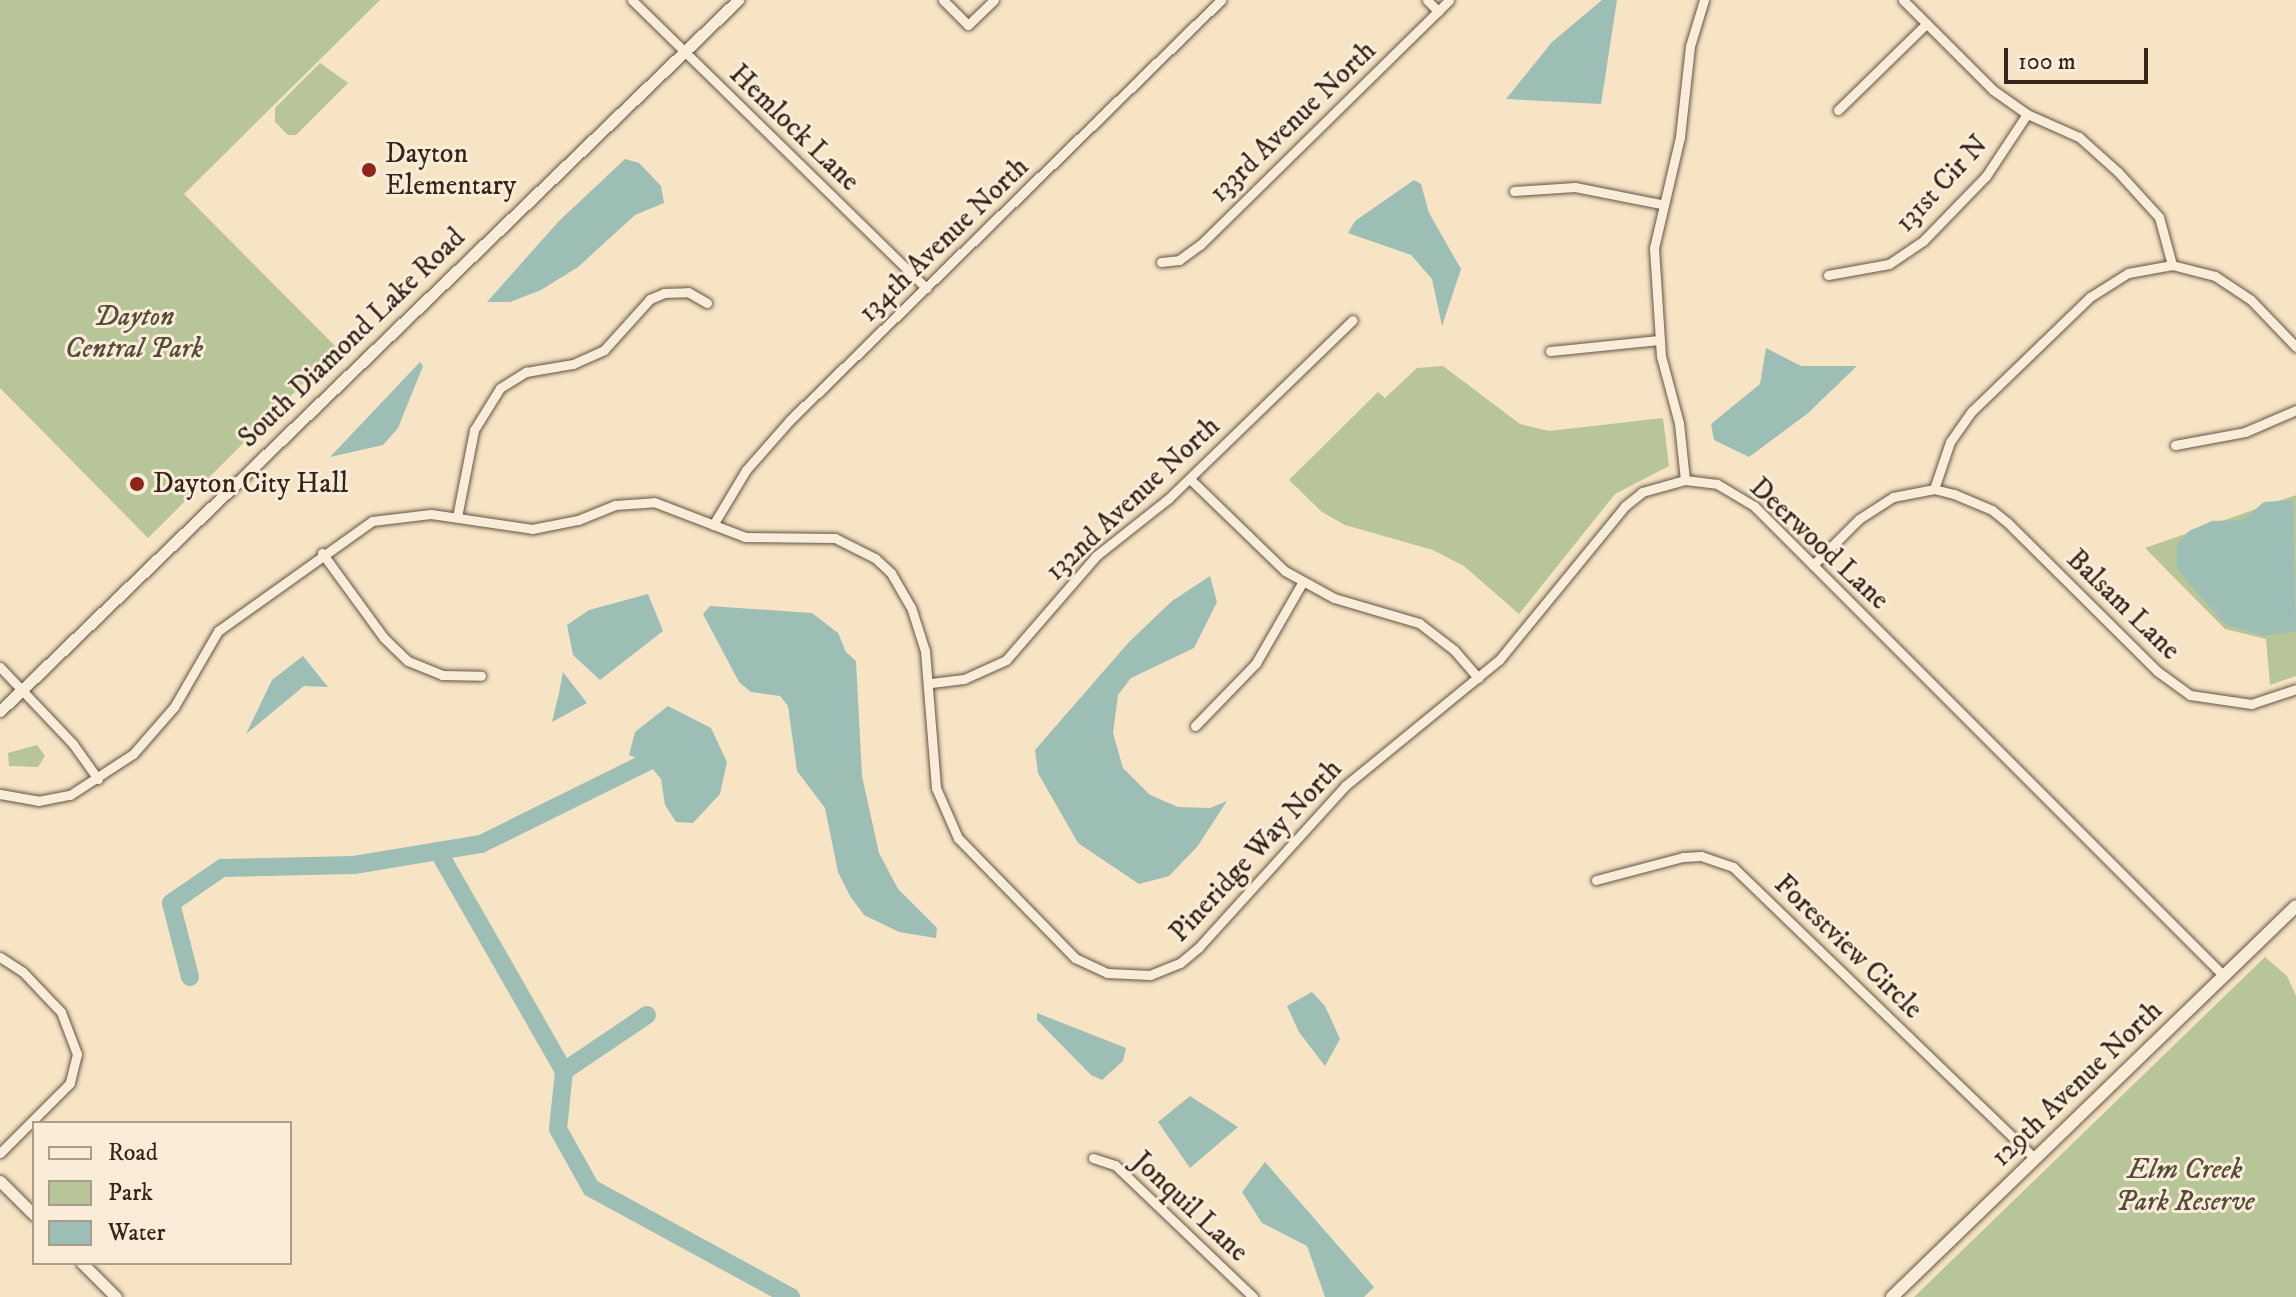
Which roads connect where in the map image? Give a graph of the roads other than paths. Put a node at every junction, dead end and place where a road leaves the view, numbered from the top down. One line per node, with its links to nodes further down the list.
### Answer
1 (632, 0): 12 (street, Hemlock Lane)
2 (738, 0): 12 (street, South Diamond Lake Road)
3 (943, 0): 4 (street)
4 (994, 0)
5 (1221, 0): 20 (street, 134th Avenue North)
6 (1427, 0): 10 (street)
7 (1449, 0): 10 (street, 133rd Avenue North)
8 (1704, 0): 16 (street)
9 (1903, 0): 11 (street)
10 (1438, 11): 17 (street, 133rd Avenue North)
11 (1926, 24): 13 (street); 14 (street)
12 (685, 52): 20 (street, Hemlock Lane); 41 (street, South Diamond Lake Road)
13 (1838, 110)
14 (2027, 114): 18 (street); 19 (street, 131st Cir N)
15 (1514, 191): 16 (street)
16 (1661, 204): 23 (street)
17 (1161, 262)
18 (2172, 265): 24 (street); 30 (street)
19 (1828, 275)
20 (926, 288): 32 (street, 134th Avenue North)
21 (707, 303): 31 (street)
22 (1353, 320): 28 (street, 132nd Avenue North)
23 (1659, 340): 25 (street); 29 (street)
24 (2294, 340)
25 (1550, 351)
26 (2296, 410): 27 (street)
27 (2175, 445)
28 (1190, 479): 35 (street); 39 (street, 132nd Avenue North)
29 (1685, 480): 34 (street, Deerwood Lane); 38 (street, Pineridge Way North)
30 (1934, 489): 34 (street); 40 (street, Balsam Lane)
31 (457, 517): 32 (street, Pineridge Way North); 33 (street, Pineridge Way North)
32 (713, 525): 39 (street, Pineridge Way North)
33 (322, 553): 37 (street); 44 (street, Pineridge Way North)
34 (1813, 565): 49 (street, Deerwood Lane)
35 (1302, 583): 38 (street); 43 (street)
36 (0, 667): 41 (street)
37 (481, 676)
38 (1478, 678): 39 (street, Pineridge Way North)
39 (931, 683)
40 (2296, 689)
41 (22, 690): 42 (street, South Diamond Lake Road); 44 (street)
42 (0, 711)
43 (1195, 726)
44 (98, 779): 45 (street, Pineridge Way North)
45 (0, 794)
46 (1596, 880): 52 (street, Forestview Circle)
47 (2296, 906): 49 (main road, 129th Avenue North)
48 (0, 957): 50 (street)
49 (2224, 976): 52 (main road, 129th Avenue North)
50 (0, 1153)
51 (1093, 1158): 57 (street, Jonquil Lane)
52 (2034, 1158): 58 (main road, 129th Avenue North)
53 (0, 1181): 54 (street)
54 (32, 1213)
55 (84, 1265): 56 (street)
56 (116, 1297)
57 (1253, 1297)
58 (1892, 1297)

